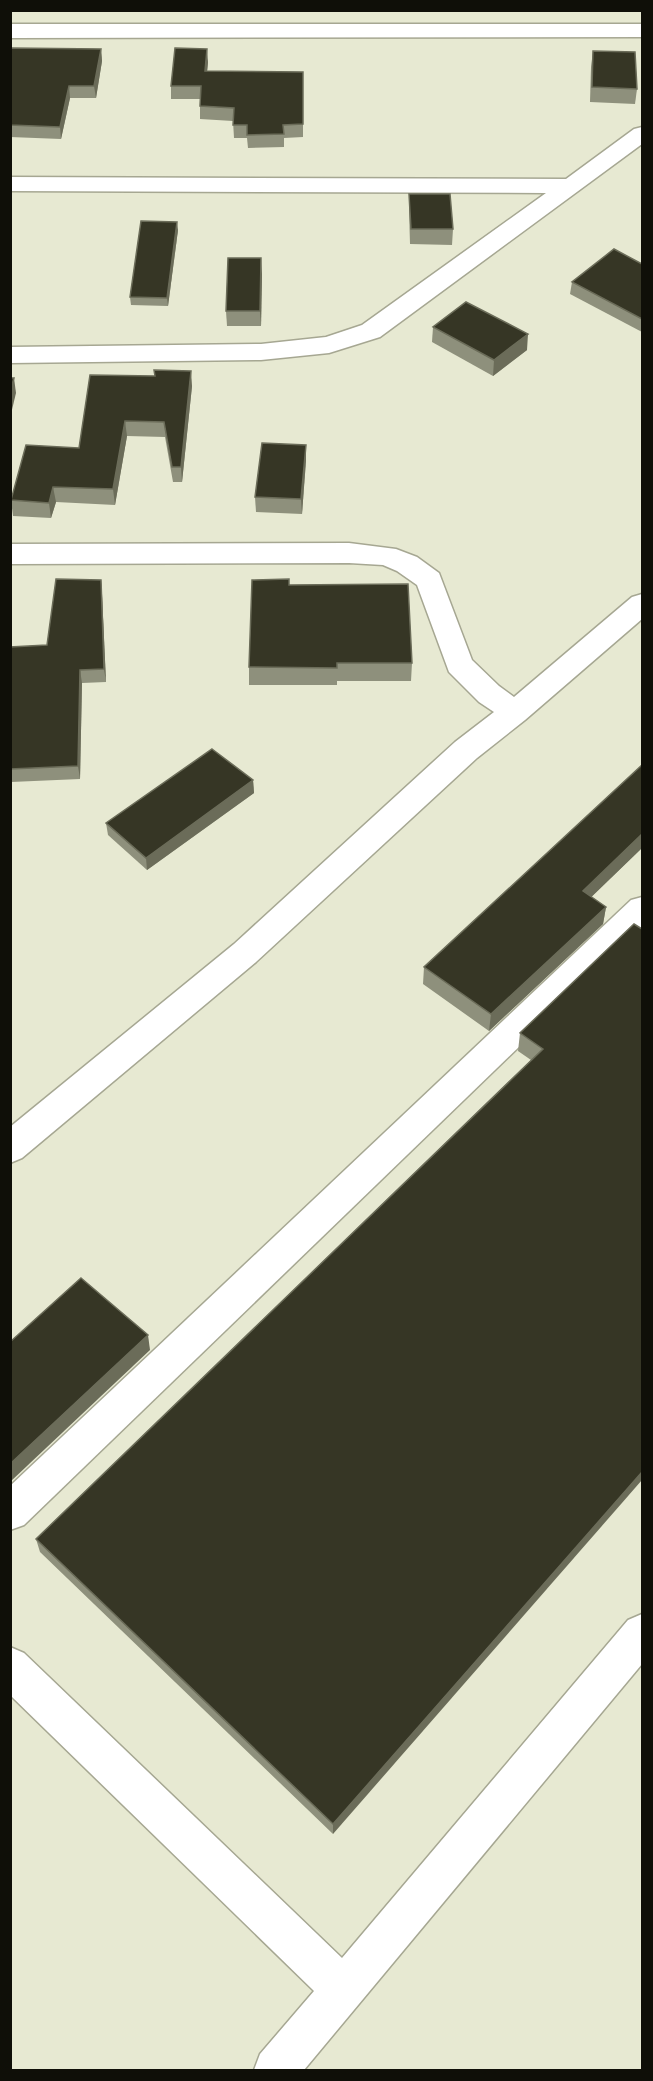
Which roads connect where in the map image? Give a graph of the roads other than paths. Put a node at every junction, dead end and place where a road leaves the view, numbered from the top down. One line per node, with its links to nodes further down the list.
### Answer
1 (10, 31): 2 (street)
2 (642, 31)
3 (642, 134): 5 (street)
4 (10, 184): 5 (street)
5 (571, 186): 6 (street)
6 (10, 355)
7 (10, 554): 9 (street)
8 (642, 603): 9 (street)
9 (515, 712): 11 (street)
10 (642, 909): 12 (street)
11 (10, 1148)
12 (10, 1512)
13 (642, 1634): 15 (street)
14 (10, 1667): 15 (street)
15 (344, 1990): 16 (street)
16 (276, 2070)

